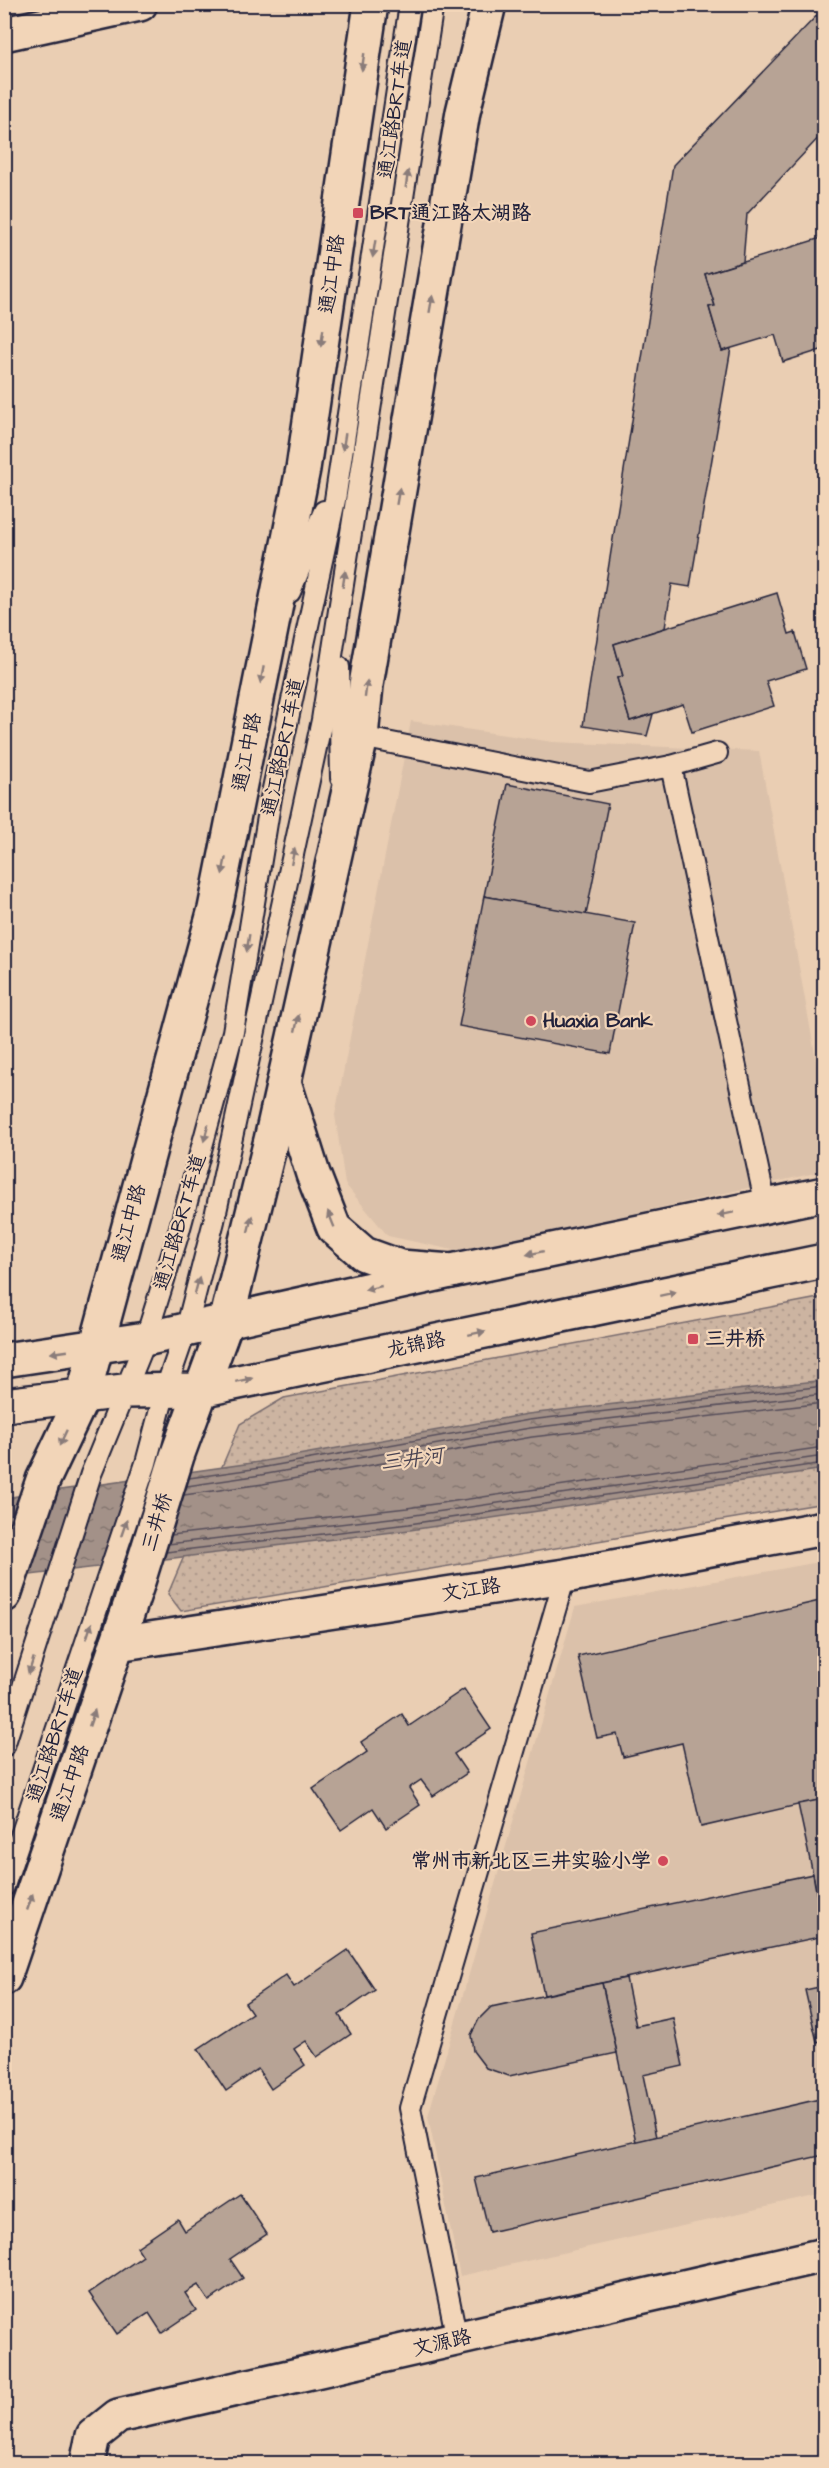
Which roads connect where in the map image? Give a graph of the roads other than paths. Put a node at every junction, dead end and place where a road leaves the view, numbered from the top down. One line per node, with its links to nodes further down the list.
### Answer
1 (141, 4): 6 (main road)
2 (371, 4): 9 (main road, 通江中路, one-way to 9)
3 (410, 4): 7 (lane, 通江路BRT车道, one-way to 7)
4 (433, 4): 8 (lane, 通江路BRT车道, one-way to 4)
5 (489, 4): 10 (main road, one-way to 5)
6 (4, 34)
7 (340, 473): 9 (lane); 21 (lane, 通江路BRT车道, one-way to 21)
8 (338, 613): 13 (lane); 20 (lane, 通江路BRT车道, one-way to 8)
9 (269, 642): 22 (main road, 通江中路, one-way to 22)
10 (361, 737): 12 (lane); 13 (main road)
11 (717, 753): 12 (lane)
12 (671, 766): 16 (lane)
13 (342, 820): 14 (main road, one-way to 13)
14 (284, 1080): 18 (main road, one-way to 14); 19 (main road, one-way to 14)
15 (825, 1194): 16 (main road)
16 (766, 1206): 18 (main road, one-way to 18)
17 (825, 1262): 25 (main road, 龙锦路, one-way to 17)
18 (451, 1271): 19 (main road, one-way to 19)
19 (225, 1322): 20 (main road); 25 (main road)
20 (186, 1330): 21 (main road); 24 (lane, 通江路BRT车道)
21 (146, 1339): 22 (main road); 26 (lane, 通江路BRT车道)
22 (95, 1347): 23 (main road, one-way to 23); 27 (main road, 通江中路)
23 (4, 1359)
24 (165, 1390): 25 (main road, 龙锦路); 26 (main road, 龙锦路); 29 (lane, 通江路BRT车道)
25 (200, 1390): 32 (main road, 三井桥)
26 (124, 1391): 27 (main road, 龙锦路); 35 (lane, 通江路BRT车道, one-way to 35)
27 (83, 1396): 28 (main road, 龙锦路); 33 (main road, 通江中路, one-way to 33)
28 (4, 1405)
29 (146, 1463): 32 (lane, 三井桥, one-way to 29)
30 (825, 1528): 31 (main road, 文江路)
31 (564, 1576): 34 (main road, 文江路); 39 (lane)
32 (120, 1586): 34 (main road, 通江中路); 36 (lane, 通江路BRT车道, one-way to 32)
33 (4, 1595)
34 (117, 1644): 37 (main road, 通江中路, one-way to 34)
35 (4, 1746)
36 (4, 1886)
37 (4, 1978)
38 (825, 2256): 39 (main road, 文源路)
39 (457, 2339): 40 (main road, 文源路)
40 (87, 2463)

